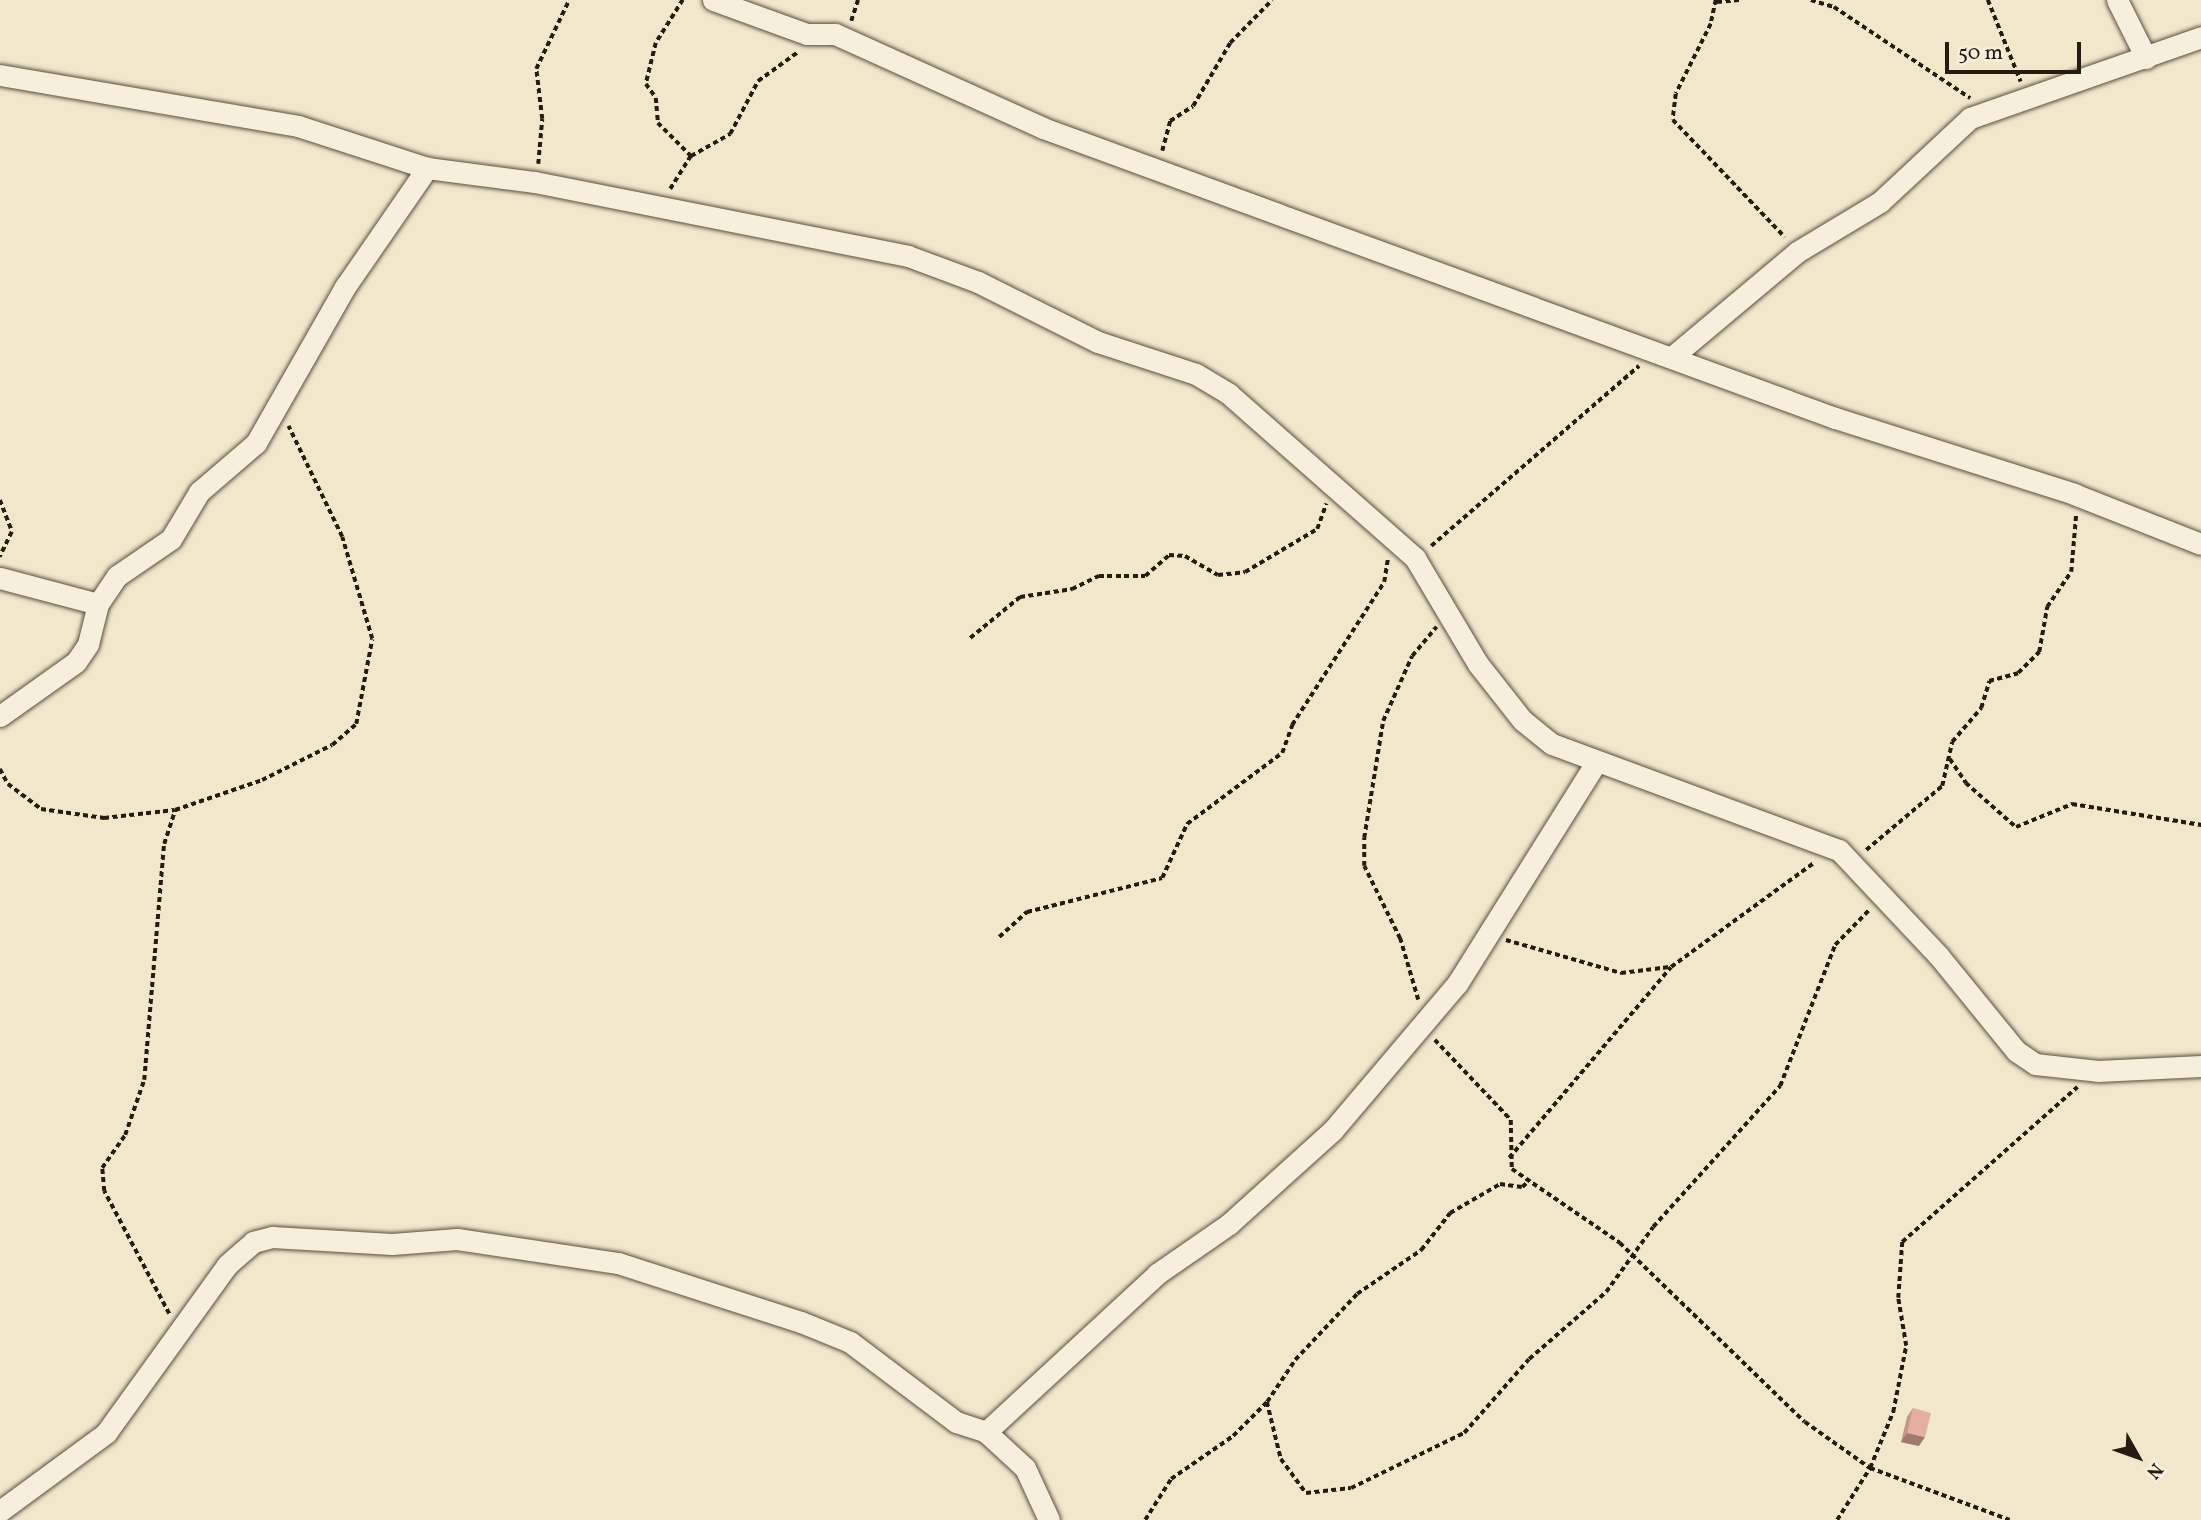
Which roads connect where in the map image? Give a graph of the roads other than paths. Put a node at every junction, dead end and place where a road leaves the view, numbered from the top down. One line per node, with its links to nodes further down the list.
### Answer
1 (713, 0): 7 (street)
2 (2117, 0): 4 (street)
3 (2201, 37): 4 (street)
4 (2147, 58): 7 (street)
5 (0, 75): 6 (street)
6 (427, 168): 10 (street); 12 (street)
7 (1664, 354): 8 (street)
8 (2201, 544)
9 (0, 578): 10 (street)
10 (98, 604): 11 (street)
11 (0, 716)
12 (1597, 761): 13 (street); 14 (street)
13 (2201, 1066)
14 (986, 1432): 15 (street); 16 (street)
15 (0, 1511)
16 (1049, 1520)

